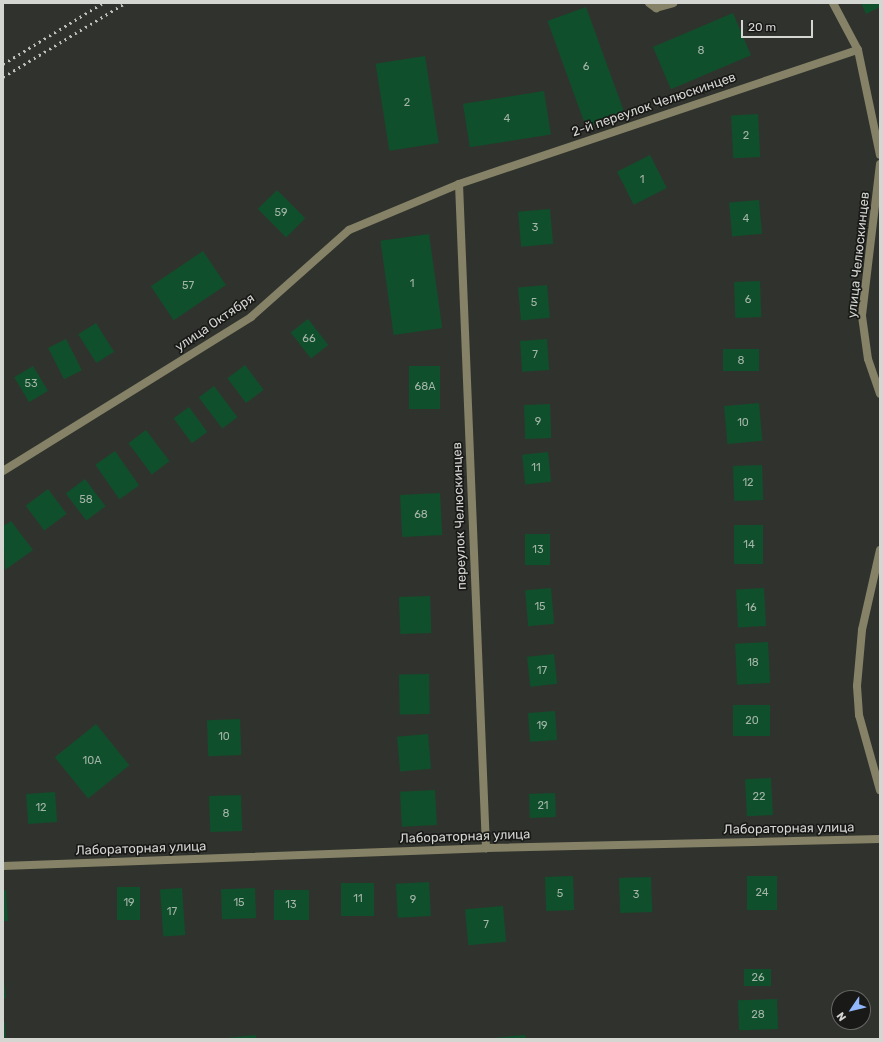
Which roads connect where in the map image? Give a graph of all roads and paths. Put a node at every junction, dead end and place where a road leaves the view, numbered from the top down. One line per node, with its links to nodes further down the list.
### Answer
1 (649, 3): 2 (street)
2 (673, 3)
3 (833, 3): 4 (street)
4 (858, 50): 5 (street); 7 (street, 2-й переулок Челюскинцев)
5 (880, 155)
6 (880, 164): 8 (street, улица Челюскинцев)
7 (458, 184): 9 (street, улица Октября); 13 (street, переулок Челюскинцев)
8 (880, 394)
9 (3, 471)
10 (880, 550): 11 (street)
11 (880, 790)
12 (880, 839): 13 (street, Лабораторная улица)
13 (486, 848): 14 (street, Лабораторная улица)
14 (3, 866)

